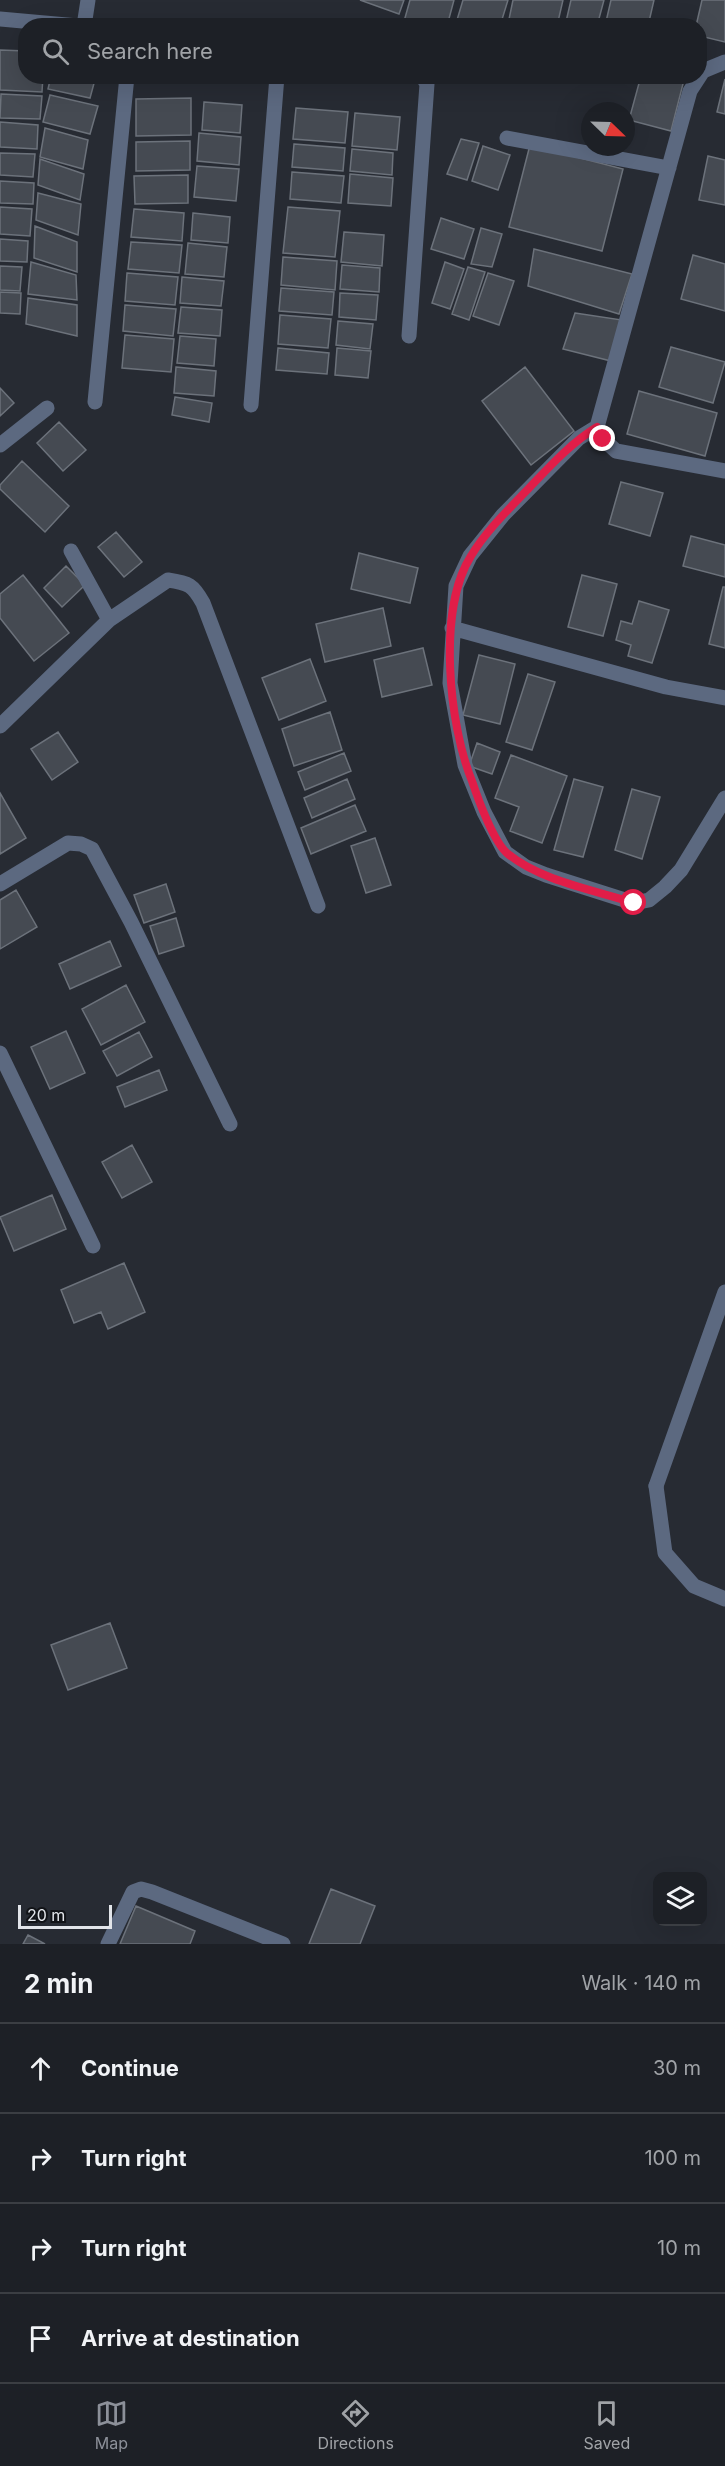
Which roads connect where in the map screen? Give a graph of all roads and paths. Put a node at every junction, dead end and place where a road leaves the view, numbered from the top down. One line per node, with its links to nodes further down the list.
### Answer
1 (88, 0): 2 (street)
2 (85, 18)
3 (0, 19): 4 (street)
4 (18, 21)
5 (725, 62): 6 (street)
6 (707, 69)
7 (126, 84): 14 (street)
8 (276, 84): 15 (street)
9 (427, 84): 13 (street)
10 (695, 84): 12 (street)
11 (507, 138): 12 (street)
12 (669, 168): 17 (street)
13 (409, 336)
14 (94, 402)
15 (251, 405)
16 (47, 408): 18 (street)
17 (597, 427): 19 (street); 22 (street)
18 (0, 445)
19 (725, 471)
20 (71, 551): 21 (street)
21 (109, 620): 24 (street); 27 (street)
22 (452, 628): 23 (street); 25 (street)
23 (725, 698)
24 (0, 726)
25 (725, 798)
26 (0, 884): 29 (street)
27 (318, 906)
28 (0, 1053): 30 (street)
29 (230, 1124)
30 (93, 1246)
31 (725, 1292): 32 (street)
32 (725, 1599)
33 (108, 1944): 34 (street)
34 (283, 1944)

